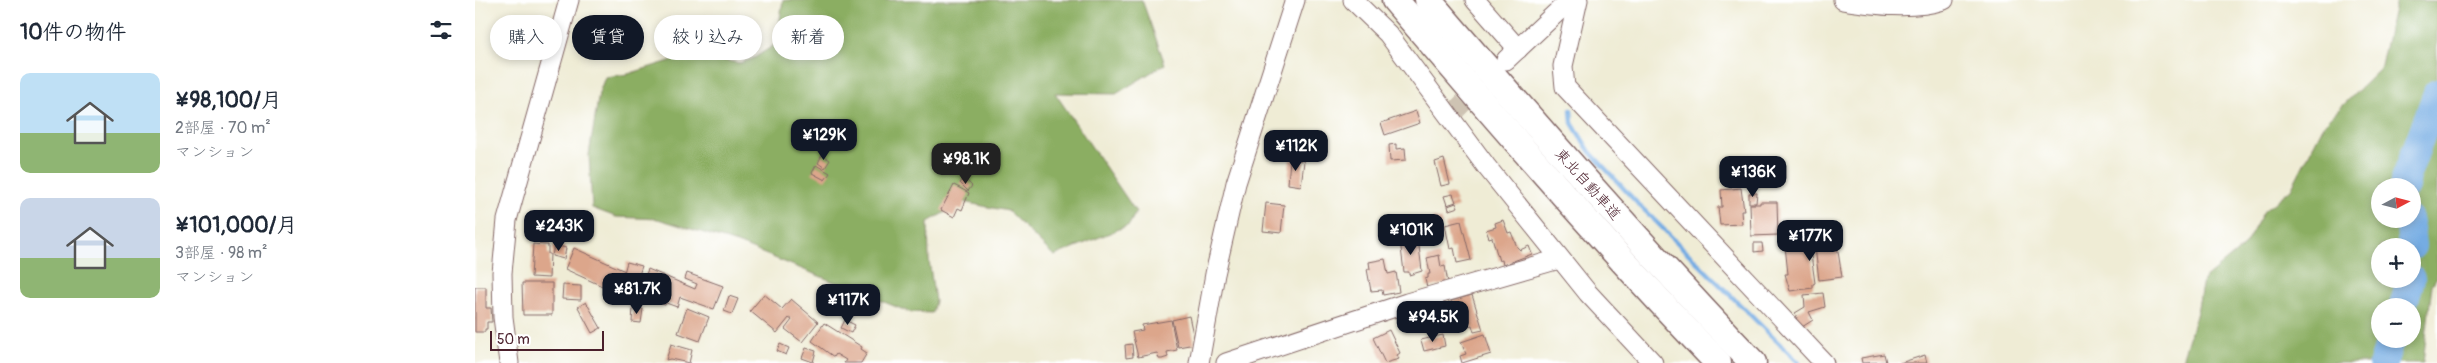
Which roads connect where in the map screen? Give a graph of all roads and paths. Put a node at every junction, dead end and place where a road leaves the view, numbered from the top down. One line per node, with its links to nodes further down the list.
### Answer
1 (569, 0): 12 (street)
2 (1295, 0): 13 (street)
3 (1353, 0): 11 (street)
4 (1395, 0): 16 (highway, 東北自動車道)
5 (1428, 0): 17 (highway, 東北自動車道)
6 (1475, 0): 7 (street)
7 (1570, 0)
8 (1578, 0): 18 (street)
9 (1843, 0): 10 (street)
10 (1943, 0)
11 (1559, 259): 14 (street); 15 (street)
12 (509, 363)
13 (1199, 363)
14 (1226, 363)
15 (1653, 363)
16 (1718, 363)
17 (1753, 363)
18 (1824, 363)

